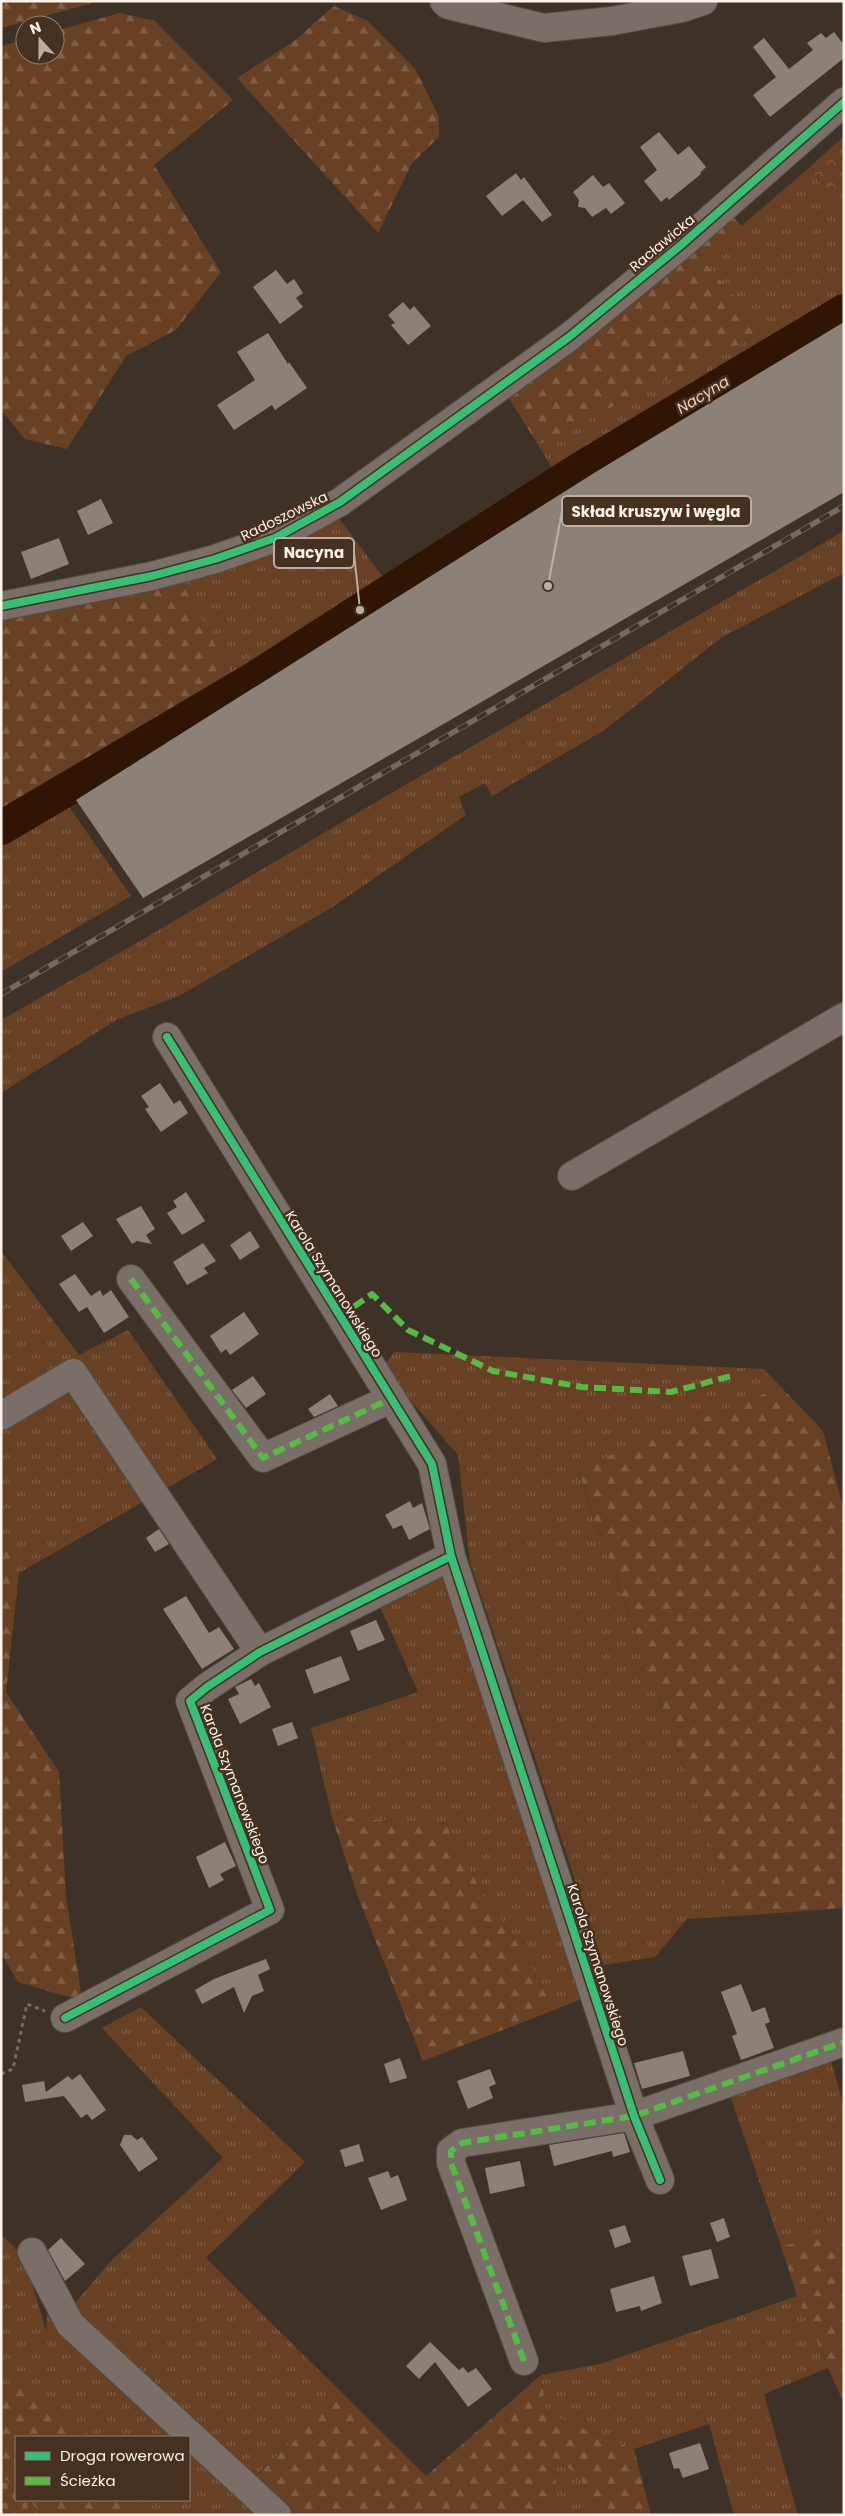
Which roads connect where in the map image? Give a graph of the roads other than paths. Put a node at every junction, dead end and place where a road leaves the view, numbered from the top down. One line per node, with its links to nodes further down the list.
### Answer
1 (444, 1): 2 (street)
2 (703, 1)
3 (844, 102): 4 (street, Racławicka)
4 (490, 395): 5 (street, Radoszowska)
5 (1, 606)
6 (844, 1017): 8 (street)
7 (167, 1037): 10 (street, Karola Szymanowskiego)
8 (572, 1176)
9 (131, 1279): 10 (street)
10 (390, 1399): 12 (street, Karola Szymanowskiego)
11 (1, 1416): 13 (street)
12 (451, 1556): 13 (street, Karola Szymanowskiego); 16 (street, Karola Szymanowskiego)
13 (260, 1652): 14 (street, Karola Szymanowskiego)
14 (65, 2018)
15 (844, 2042): 16 (street)
16 (634, 2116): 17 (street, Karola Szymanowskiego); 19 (street)
17 (660, 2180)
18 (32, 2252): 20 (street)
19 (524, 2361)
20 (277, 2515)

